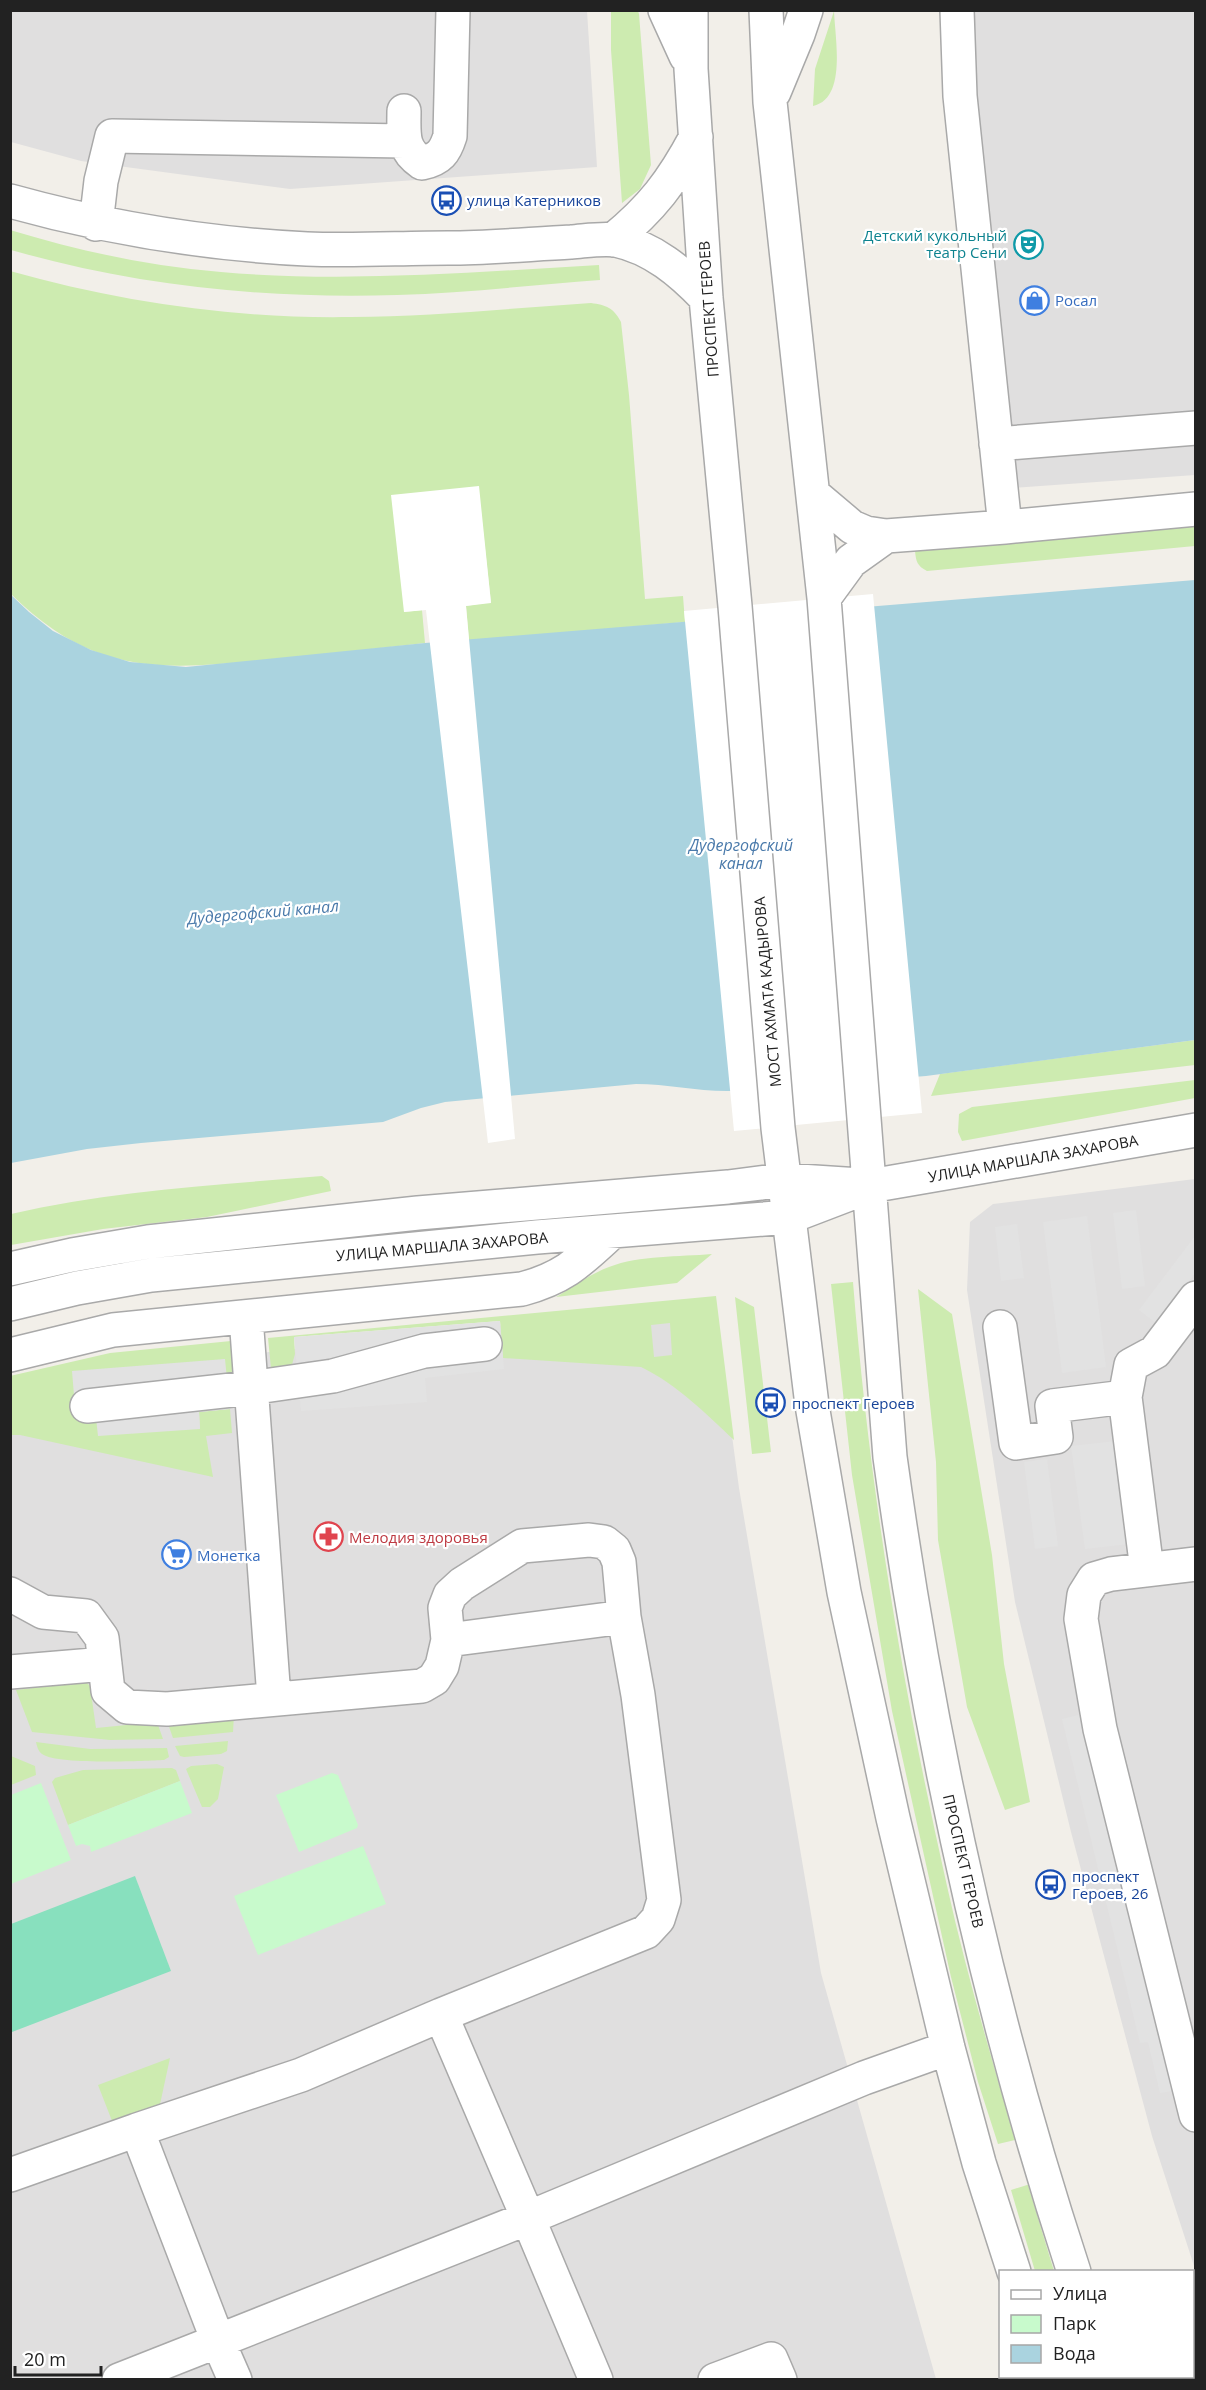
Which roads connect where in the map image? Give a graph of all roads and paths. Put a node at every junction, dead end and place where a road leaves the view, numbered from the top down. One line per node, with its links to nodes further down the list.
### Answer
1 (453, 10): 11 (street)
2 (665, 10): 7 (street)
3 (691, 10): 7 (street, ПРОСПЕКТ ГЕРОЕВ)
4 (766, 10): 8 (street)
5 (806, 10): 8 (street)
6 (957, 10): 15 (street)
7 (691, 69): 9 (street, ПРОСПЕКТ ГЕРОЕВ)
8 (770, 102): 16 (street)
9 (696, 137): 12 (street); 13 (street, ПРОСПЕКТ ГЕРОЕВ)
10 (10, 201): 11 (street)
11 (96, 224): 12 (street)
12 (614, 240): 13 (street)
13 (706, 298): 21 (street, ПРОСПЕКТ ГЕРОЕВ)
14 (1196, 428): 15 (street)
15 (996, 444): 18 (street)
16 (813, 494): 19 (street); 20 (street)
17 (1196, 509): 18 (street)
18 (1005, 527): 19 (street)
19 (886, 536): 20 (street)
20 (824, 598): 24 (street, ПРОСПЕКТ ГЕРОЕВ)
21 (735, 606): 23 (street, МОСТ АХМАТА КАДЫРОВА)
22 (1196, 1130): 24 (street, УЛИЦА МАРШАЛА ЗАХАРОВА)
23 (784, 1180): 24 (street, УЛИЦА МАРШАЛА ЗАХАРОВА); 25 (street); 27 (street, УЛИЦА МАРШАЛА ЗАХАРОВА)
24 (870, 1186): 25 (street, УЛИЦА МАРШАЛА ЗАХАРОВА); 51 (street, ПРОСПЕКТ ГЕРОЕВ)
25 (789, 1217): 26 (street, УЛИЦА МАРШАЛА ЗАХАРОВА); 46 (street)
26 (613, 1231): 29 (street, УЛИЦА МАРШАЛА ЗАХАРОВА); 30 (street)
27 (10, 1269)
28 (1196, 1298): 35 (street)
29 (10, 1304)
30 (246, 1317): 33 (street); 34 (street)
31 (1000, 1327): 35 (street)
32 (485, 1344): 34 (street)
33 (10, 1355)
34 (250, 1388): 36 (street); 44 (street)
35 (1125, 1396): 38 (street)
36 (87, 1406)
37 (1196, 1564): 38 (street)
38 (1147, 1570): 47 (street)
39 (10, 1594): 42 (street)
40 (624, 1617): 41 (street); 41 (street); 45 (street)
41 (448, 1640): 44 (street)
42 (105, 1664): 43 (street); 44 (street)
43 (10, 1672)
44 (274, 1698)
45 (441, 2015): 48 (street); 50 (street)
46 (948, 2048): 50 (street); 52 (street)
47 (1196, 2115)
48 (137, 2130): 49 (street); 54 (street)
49 (10, 2175)
50 (528, 2218): 54 (street); 57 (street)
51 (1070, 2261): 53 (street)
52 (1014, 2270)
53 (1092, 2270)
54 (218, 2341): 55 (street); 56 (street)
55 (119, 2379)
56 (235, 2379)
57 (596, 2379)
58 (715, 2379): 59 (street)
59 (780, 2379)

